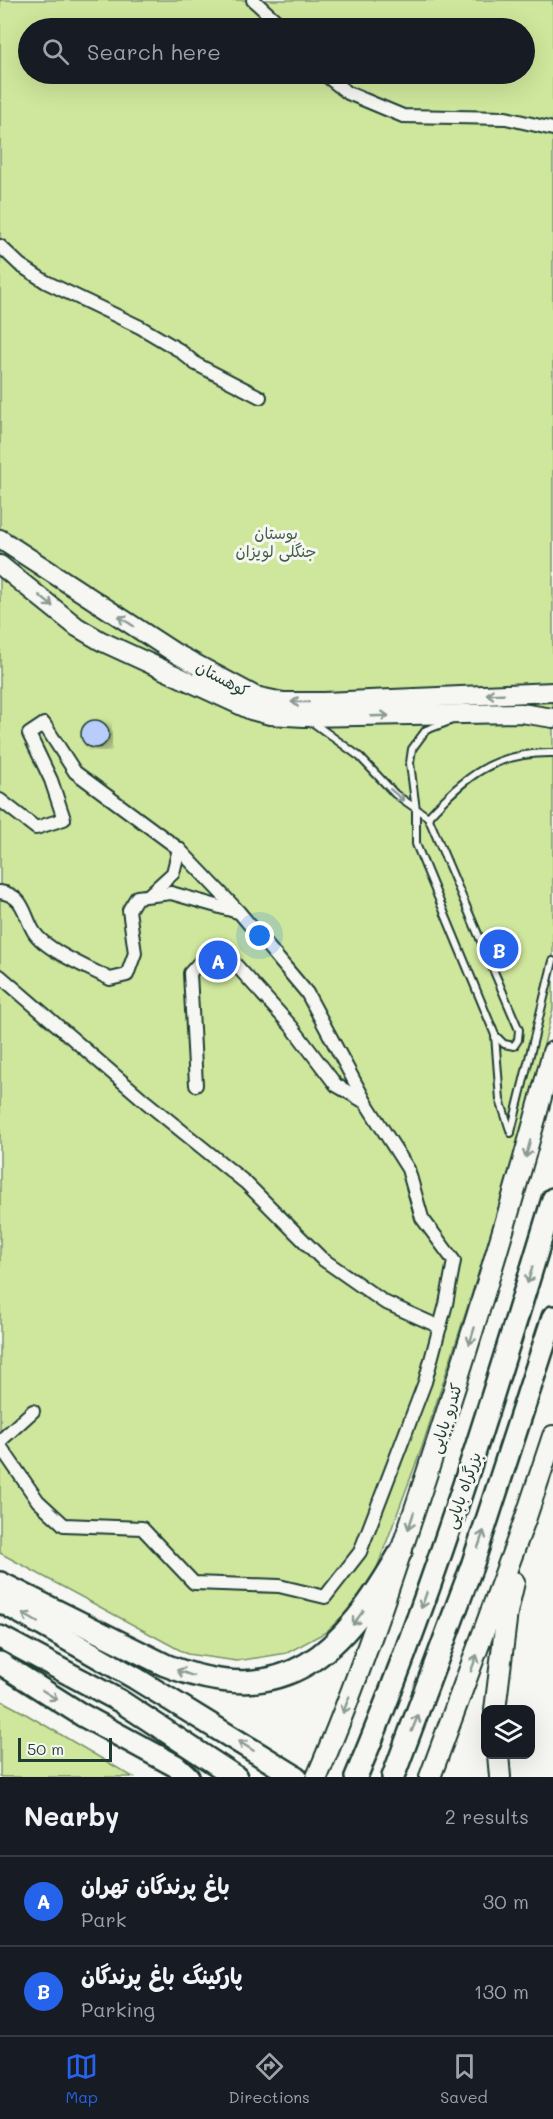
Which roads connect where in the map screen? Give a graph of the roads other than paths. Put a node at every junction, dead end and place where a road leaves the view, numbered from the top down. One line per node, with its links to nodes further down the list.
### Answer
1 (253, 0): 2 (street)
2 (274, 18)
3 (337, 84): 4 (street)
4 (553, 129)
5 (0, 246): 6 (street)
6 (260, 397)
7 (0, 539): 9 (main road, کوهستان)
8 (0, 565): 10 (main road, کوهستان, one-way to 10)
9 (92, 599): 10 (main road); 11 (main road, کوهستان, one-way to 9)
10 (77, 627): 13 (main road, کوهستان)
11 (553, 692)
12 (483, 713): 13 (main road, کوهستان, one-way to 12); 14 (main road, کوهستان); 17 (lane)
13 (304, 717): 17 (lane, one-way to 17)
14 (553, 718)
15 (553, 753): 18 (lane)
16 (0, 800): 19 (street)
17 (416, 810): 18 (lane); 25 (lane)
18 (428, 817): 25 (lane)
19 (179, 849): 21 (street); 22 (street)
20 (0, 892): 21 (street)
21 (150, 894): 22 (street)
22 (239, 912): 28 (street)
23 (553, 961): 25 (lane)
24 (0, 976): 31 (street)
25 (495, 1035)
26 (553, 1052): 37 (main road, کندرو بابایی, one-way to 37)
27 (196, 1084): 28 (street)
28 (366, 1103): 31 (street)
29 (553, 1199): 48 (highway, بزرگراه بابایی, one-way to 48)
30 (553, 1317): 49 (highway, بزرگراه بابایی, one-way to 30)
31 (440, 1327): 35 (street)
32 (33, 1411): 34 (street)
33 (553, 1436): 36 (main road)
34 (0, 1441)
35 (0, 1446)
36 (529, 1508): 42 (main road); 50 (main road, one-way to 36)
37 (401, 1551): 38 (highway, one-way to 38); 44 (main road, کندرو بابایی, one-way to 44)
38 (0, 1583)
39 (0, 1601): 47 (highway, one-way to 39)
40 (0, 1637): 46 (highway)
41 (0, 1663): 45 (highway, one-way to 45)
42 (496, 1705)
43 (498, 1759): 51 (main road)
44 (319, 1774)
45 (188, 1777)
46 (236, 1777)
47 (296, 1777)
48 (356, 1777)
49 (393, 1777)
50 (430, 1777)
51 (500, 1777)

